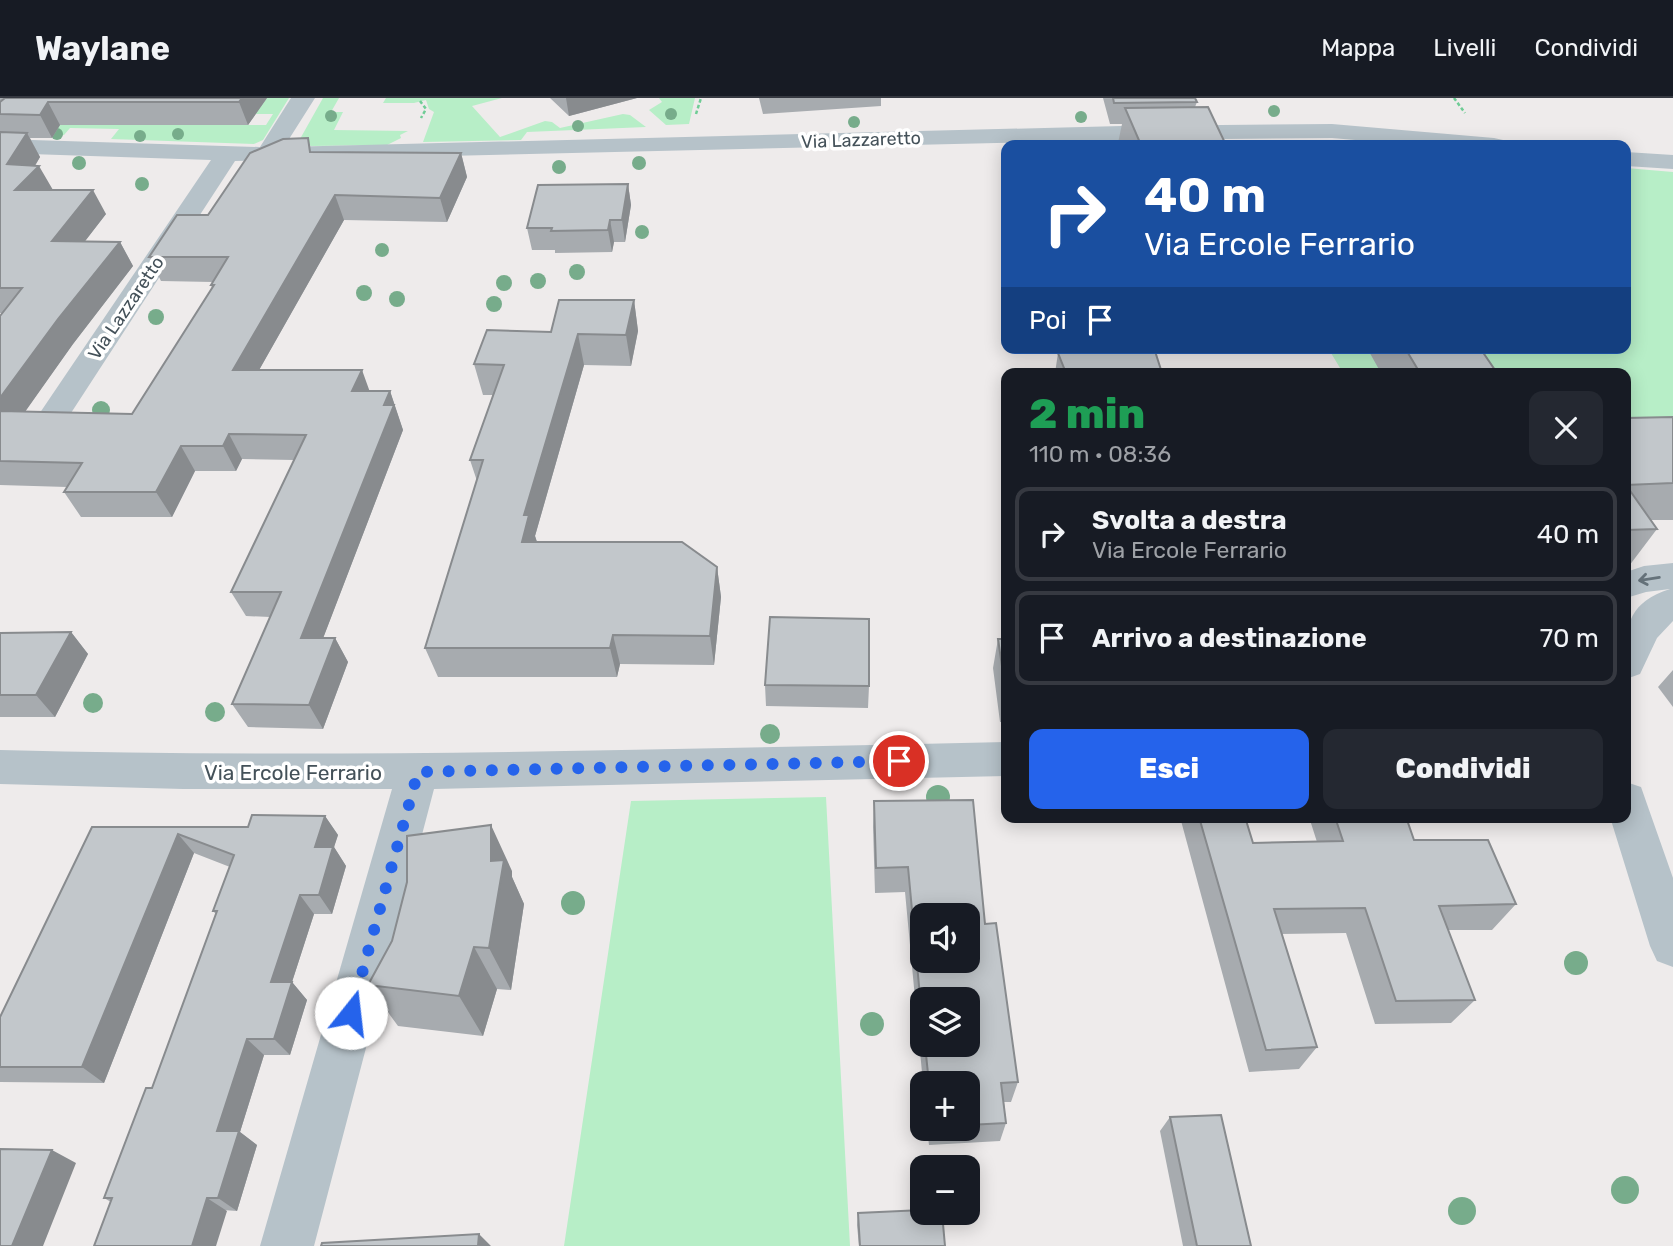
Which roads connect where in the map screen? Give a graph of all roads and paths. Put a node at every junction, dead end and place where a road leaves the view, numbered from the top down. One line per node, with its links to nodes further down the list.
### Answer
1 (303, 98): 10 (street)
2 (420, 101): 3 (path)
3 (421, 118)
4 (1123, 139): 5 (street, Via Lazzaretto); 6 (street, Via Lazzaretto)
5 (1070, 140)
6 (1436, 140)
7 (1001, 141): 10 (street, Via Lazzaretto)
8 (12, 147): 9 (street, Via Lazzaretto); 13 (street)
9 (228, 155): 10 (street, Via Lazzaretto); 14 (street, Via Lazzaretto)
10 (267, 155)
11 (1631, 159): 12 (street)
12 (1673, 162)
13 (0, 170)
14 (47, 426)
15 (1673, 576): 16 (street, one-way to 16)
16 (1631, 583)
17 (1673, 602): 18 (street)
18 (1631, 652)
19 (1001, 759): 21 (street, Via Ercole Ferrario)
20 (0, 767): 21 (street, Via Ercole Ferrario)
21 (418, 772): 24 (street)
22 (1631, 816): 23 (street)
23 (1673, 946)
24 (286, 1246)

